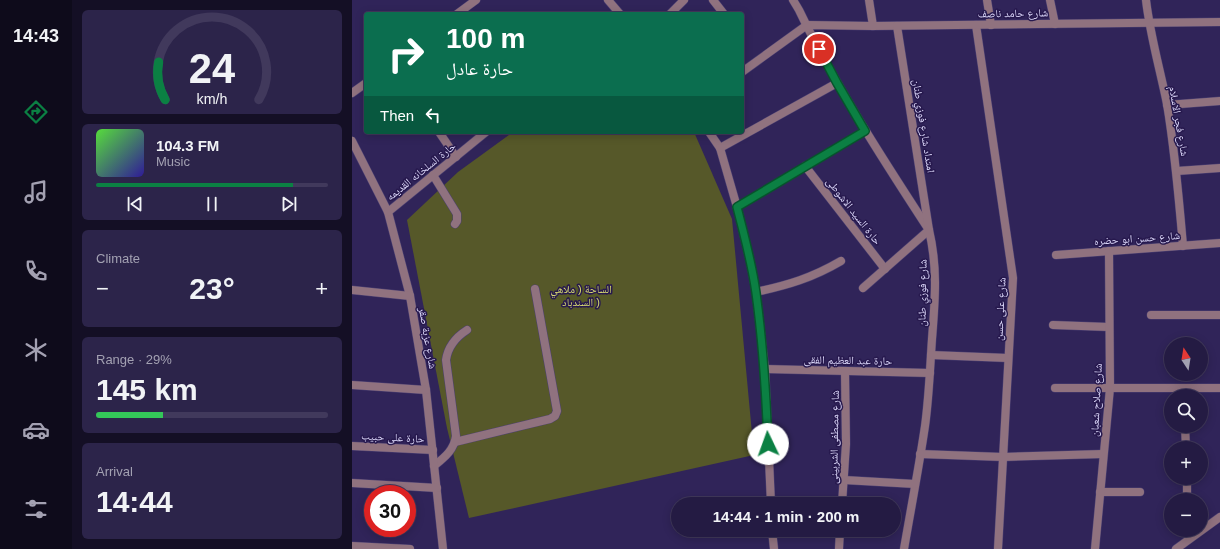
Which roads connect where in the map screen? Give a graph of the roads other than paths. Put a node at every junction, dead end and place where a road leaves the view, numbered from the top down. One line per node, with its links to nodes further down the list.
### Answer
1 (476, 0): 10 (street)
2 (608, 0): 11 (street)
3 (684, 0): 12 (street)
4 (713, 0): 13 (street)
5 (793, 0): 17 (street, شارع فوزي طنان)
6 (869, 0): 20 (street)
7 (988, 0): 19 (street)
8 (1050, 0): 16 (street)
9 (1146, 0): 15 (street, شارع فجر الاسلام)
10 (460, 12)
11 (618, 12)
12 (672, 12)
13 (722, 12)
14 (1220, 22): 15 (street, شارع حامد ناصف)
15 (1149, 23): 16 (street, شارع حامد ناصف); 27 (street, شارع فجر الاسلام)
16 (1055, 24): 19 (street, شارع حامد ناصف)
17 (807, 25): 20 (street, شارع حامد ناصف); 22 (street); 23 (street, شارع فوزي طنان)
18 (976, 25): 19 (street, شارع حامد ناصف); 21 (street, شارع حامد ناصف); 60 (street, شارع على حسن)
19 (992, 25)
20 (873, 26): 21 (street, شارع حامد ناصف)
21 (897, 26): 42 (street, امتداد شارع فوزي طنان)
22 (744, 71)
23 (837, 83): 28 (street, شارع فوزي طنان); 33 (street)
24 (364, 84): 25 (street)
25 (352, 93)
26 (1220, 101): 27 (street)
27 (1167, 105): 37 (street, شارع فجر الاسلام)
28 (865, 131): 35 (street); 42 (street, شارع فوزي طنان)
29 (440, 134): 34 (street)
30 (484, 134): 34 (street, حارة السلخانه القديمه)
31 (710, 134): 33 (street)
32 (352, 141): 40 (street, شارع عزبة صقر)
33 (720, 148): 39 (street)
34 (456, 157): 38 (street, حارة السلخانه القديمه)
35 (805, 166): 39 (street); 48 (street, حارة السيد الاشوطى)
36 (1220, 168): 37 (street)
37 (1177, 171): 44 (street, شارع فجر الاسلام)
38 (433, 175): 40 (street, حارة السلخانه القديمه); 41 (street)
39 (737, 207): 52 (street)
40 (388, 212): 53 (street, شارع عزبة صقر)
41 (455, 224)
42 (929, 230): 48 (street); 59 (street, شارع فوزي طنان)
43 (1220, 244): 44 (street, شارع حسن ابو حضره)
44 (1183, 246): 45 (street, شارع حسن ابو حضره)
45 (1109, 251): 46 (street, شارع حسن ابو حضره); 57 (street, شارع صلاح شعبان)
46 (1056, 255)
47 (841, 261): 52 (street)
48 (885, 269): 49 (street)
49 (863, 288)
50 (535, 289): 69 (street)
51 (352, 290): 53 (street)
52 (756, 292): 61 (street)
53 (410, 296): 68 (street, شارع عزبة صقر)
54 (1151, 315): 55 (street)
55 (1220, 315)
56 (1053, 325): 57 (street)
57 (1109, 327): 66 (street, شارع صلاح شعبان)
58 (467, 330): 69 (street)
59 (931, 354): 60 (street); 63 (street, شارع فوزي طنان)
60 (1008, 358): 74 (street, شارع على حسن)
61 (765, 369): 62 (street, حارة عبد العظيم الفقى); 82 (street)
62 (845, 370): 63 (street, حارة عبد العظيم الفقى); 76 (street, شارع مصطفى الشربينى)
63 (930, 373): 72 (street, شارع فوزي طنان)
64 (352, 386): 68 (street)
65 (1055, 388): 66 (street)
66 (1110, 388): 67 (street); 73 (street, شارع صلاح شعبان)
67 (1220, 388)
68 (426, 390): 71 (street, شارع عزبة صقر)
69 (455, 442): 75 (street)
70 (352, 446): 71 (street, حارة على حبيب)
71 (432, 450): 75 (street, شارع عزبة صقر)
72 (920, 454): 74 (street); 78 (street, شارع فوزي طنان)
73 (1103, 454): 74 (street); 80 (street, شارع صلاح شعبان)
74 (1003, 457): 95 (street, شارع على حسن)
75 (434, 466): 79 (street, شارع عزبة صقر)
76 (844, 480): 78 (street); 83 (street, شارع مصطفى الشربينى)
77 (352, 483): 79 (street)
78 (915, 484): 94 (street, شارع فوزي طنان)
79 (437, 488): 91 (street, شارع عزبة صقر)
80 (1100, 492): 81 (street); 96 (street, شارع صلاح شعبان)
81 (1140, 492)
82 (771, 497)
83 (843, 497)
84 (1220, 516): 88 (street)
85 (773, 537): 92 (street)
86 (840, 537): 93 (street)
87 (1189, 537): 88 (street)
88 (1189, 540): 97 (street)
89 (352, 546): 90 (street)
90 (410, 549)
91 (443, 549)
92 (774, 549)
93 (839, 549)
94 (904, 549)
95 (998, 549)
96 (1095, 549)
97 (1176, 549)

